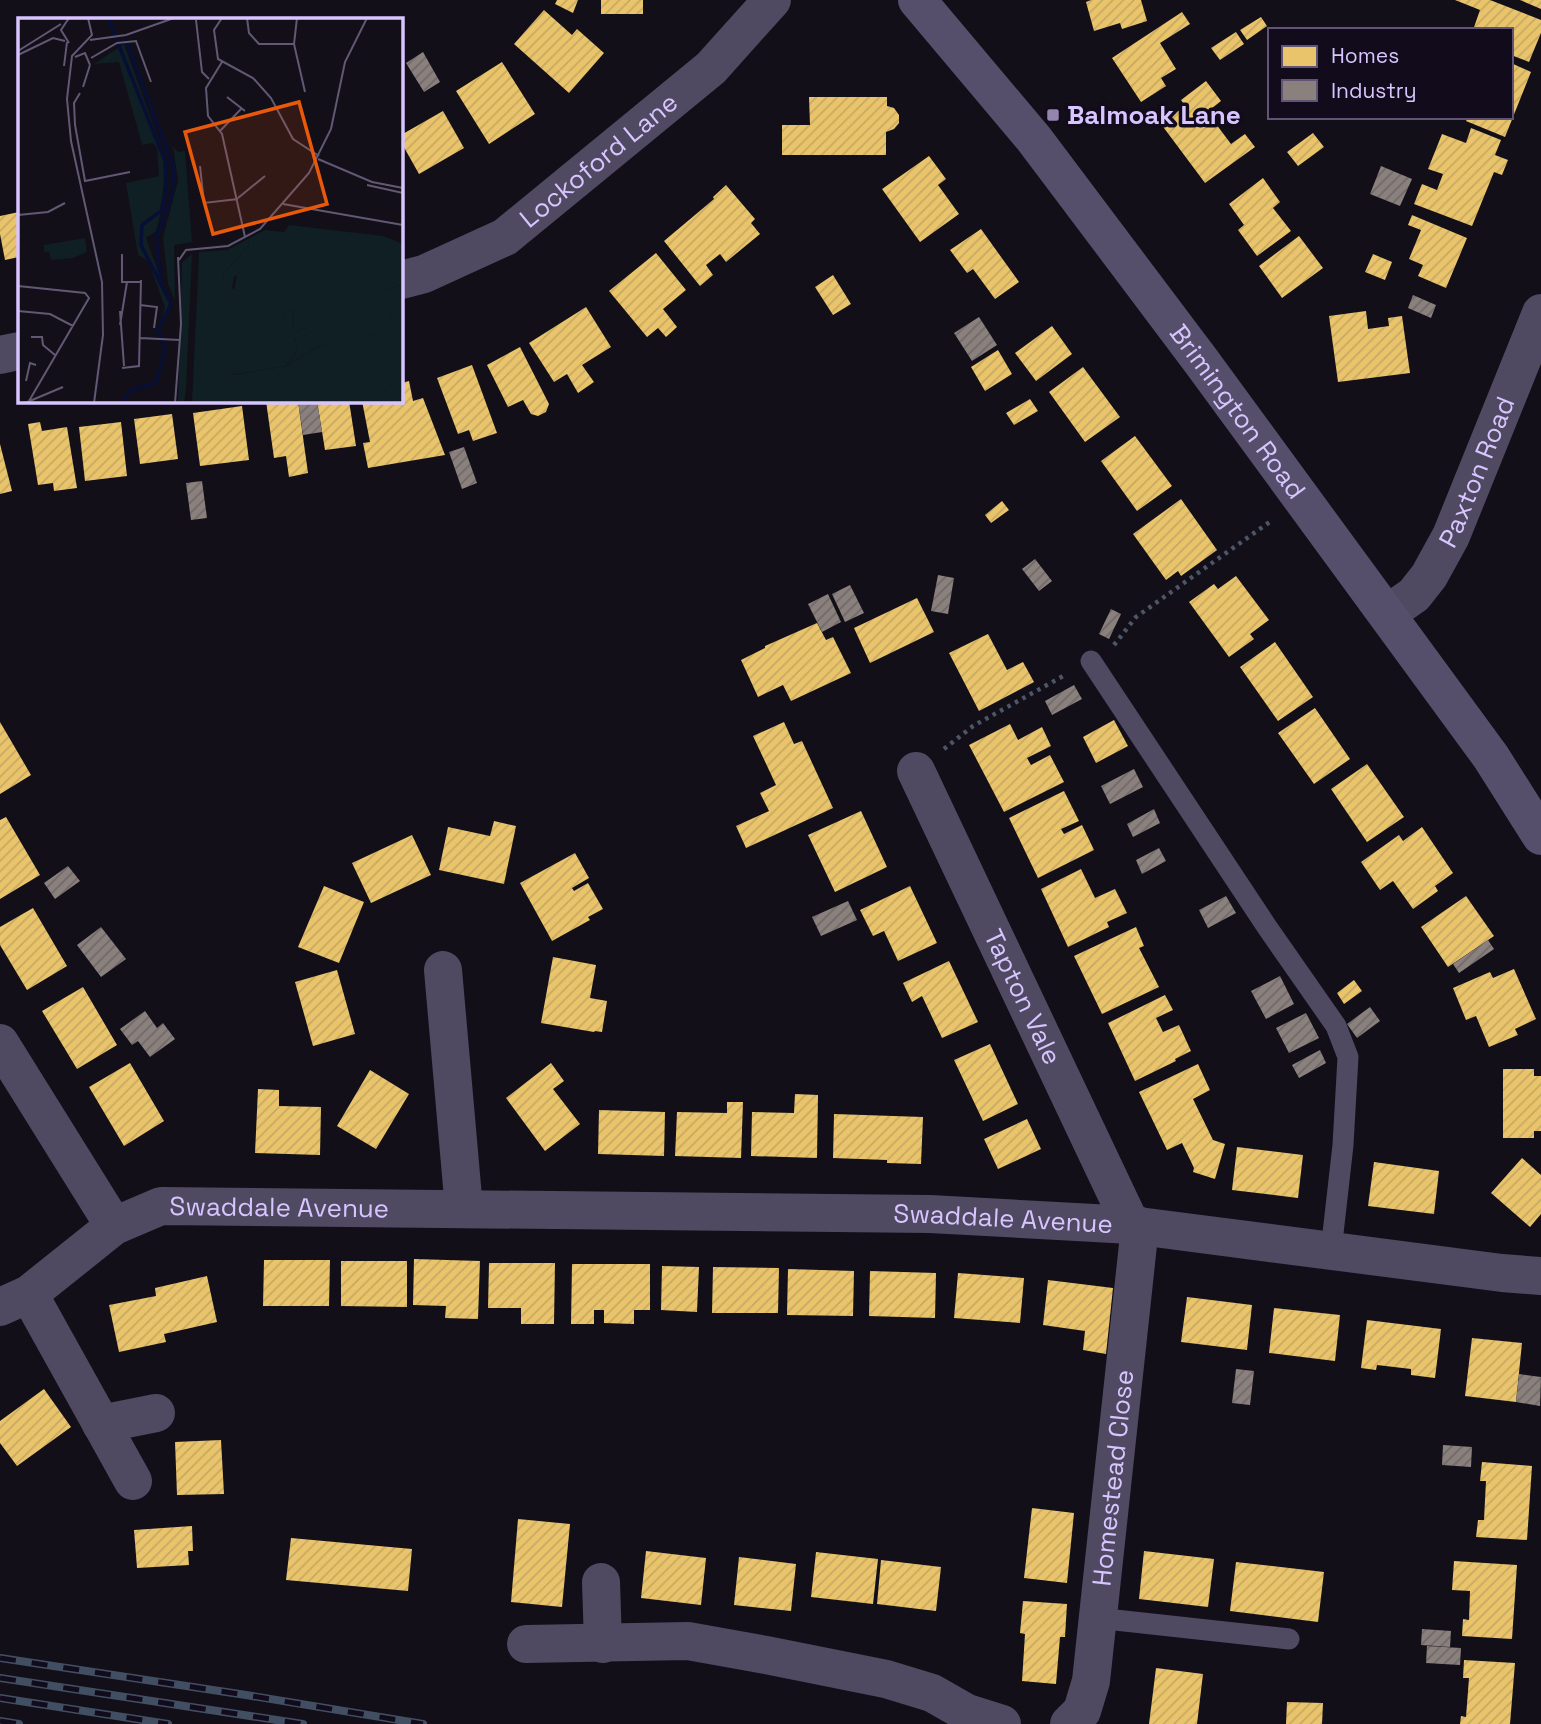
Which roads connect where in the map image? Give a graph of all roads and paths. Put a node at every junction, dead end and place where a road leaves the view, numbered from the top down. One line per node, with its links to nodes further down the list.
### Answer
1 (772, 0): 3 (street, Lockoford Lane)
2 (917, 0): 8 (main road, Brimington Road)
3 (402, 280)
4 (1541, 313): 8 (street, Paxton Road)
5 (18, 351): 6 (street)
6 (0, 355)
7 (1241, 543): 9 (path)
8 (1387, 614): 11 (main road, Brimington Road)
9 (1091, 661): 10 (path); 17 (lane)
10 (916, 771): 16 (street, Tapton Vale)
11 (1541, 836)
12 (443, 970): 14 (street)
13 (0, 1043): 15 (street)
14 (464, 1209): 15 (street, Swaddale Avenue); 16 (street, Swaddale Avenue)
15 (114, 1226): 19 (street, Swaddale Avenue)
16 (1135, 1226): 17 (street, Swaddale Avenue); 24 (street, Homestead Close)
17 (1331, 1251): 18 (street, Swaddale Avenue)
18 (1541, 1276)
19 (15, 1300): 21 (street)
20 (156, 1413): 21 (street)
21 (101, 1424): 22 (street)
22 (133, 1480)
23 (601, 1582): 27 (street)
24 (1097, 1618): 25 (lane); 29 (street, Homestead Close)
25 (1289, 1639)
26 (526, 1644): 27 (street)
27 (603, 1644): 28 (street)
28 (1002, 1724)
29 (1069, 1724)

